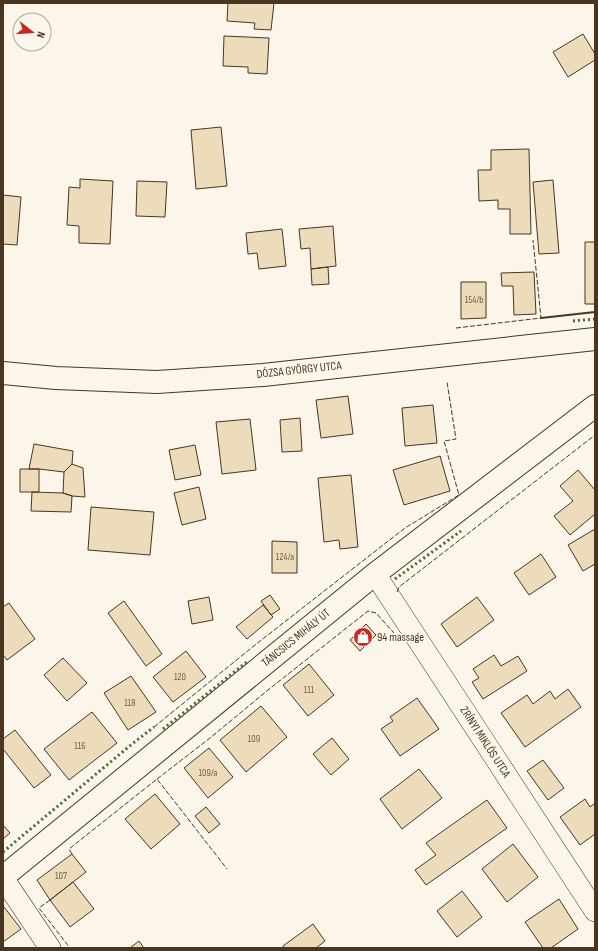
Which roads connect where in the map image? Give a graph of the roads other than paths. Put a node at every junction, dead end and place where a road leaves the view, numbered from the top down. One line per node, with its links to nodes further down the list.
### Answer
1 (595, 339): 2 (street, DÓZSA GYÖRGY UTCA)
2 (3, 373)
3 (595, 406): 4 (street, TÁNCSICS MIHÁLY ÚT)
4 (375, 574): 5 (street, TÁNCSICS MIHÁLY ÚT); 6 (street, ZRÍNYI MIKLÓS UTCA)
5 (3, 878): 7 (street)
6 (595, 911)
7 (50, 948)

